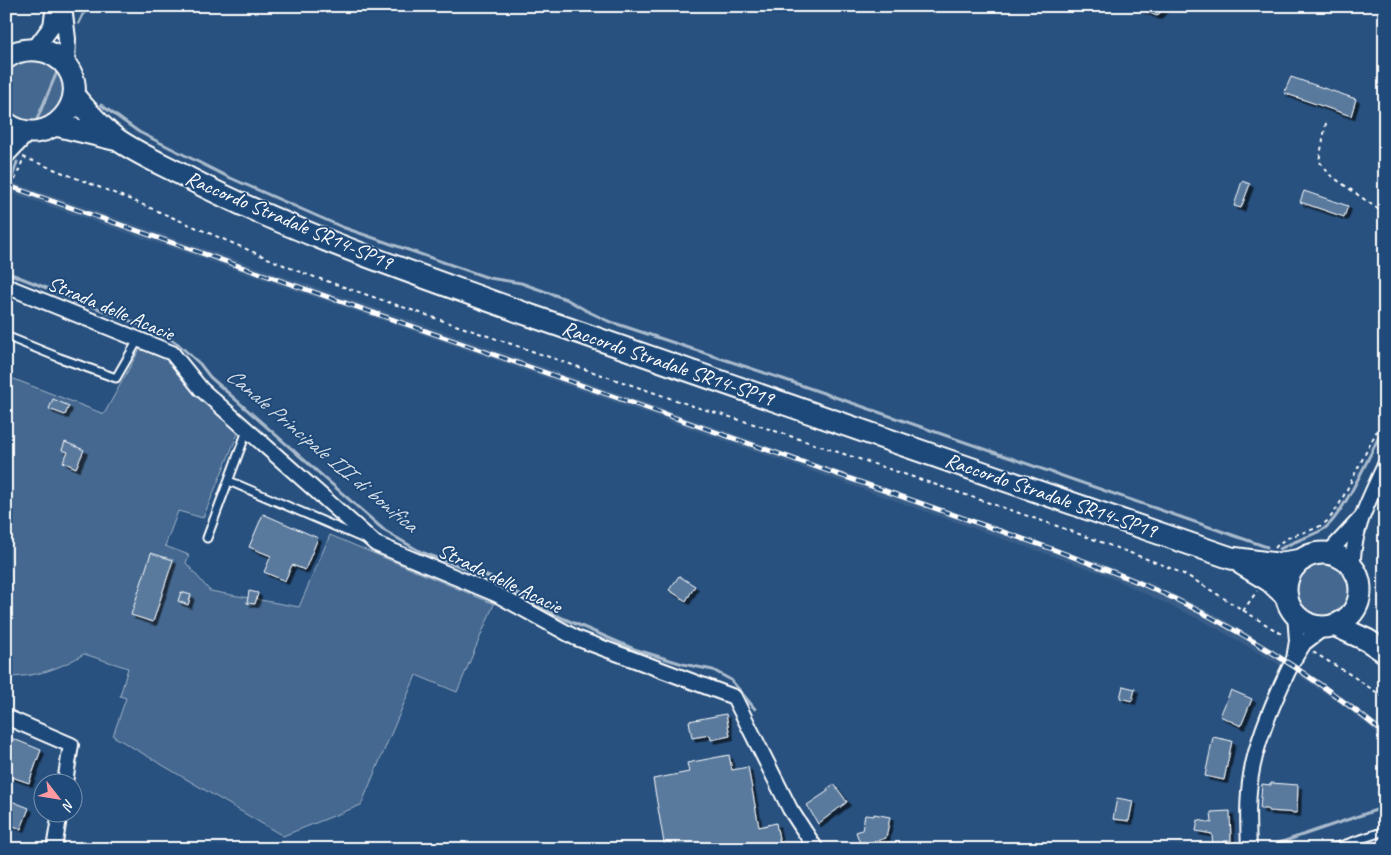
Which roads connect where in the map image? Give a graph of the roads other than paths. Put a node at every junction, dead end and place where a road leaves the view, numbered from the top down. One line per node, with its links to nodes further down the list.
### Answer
1 (55, 6): 3 (street)
2 (63, 6): 5 (street)
3 (35, 49): 4 (main road); 5 (main road)
4 (7, 57)
5 (66, 66): 6 (main road, Raccordo Stradale SR14-SP19)
6 (74, 96): 8 (main road); 10 (main road, Raccordo Stradale SR14-SP19)
7 (6, 124): 9 (main road)
8 (56, 125): 9 (main road, Raccordo Stradale SR14-SP19); 10 (main road, Raccordo Stradale SR14-SP19)
9 (28, 132): 11 (street)
10 (117, 139): 22 (main road, Raccordo Stradale SR14-SP19)
11 (13, 155)
12 (6, 286): 14 (street, Strada delle Acacie)
13 (6, 336): 14 (lane)
14 (138, 340): 15 (street, Strada delle Acacie)
15 (248, 428): 17 (lane); 20 (street, Strada delle Acacie)
16 (1385, 465): 18 (street)
17 (229, 481): 19 (lane); 20 (lane)
18 (1362, 516): 21 (street); 24 (street)
19 (207, 538)
20 (376, 544): 35 (street, Strada delle Acacie)
21 (1324, 553): 23 (main road, Raccordo Stradale SR14-SP19); 24 (main road)
22 (1231, 558): 23 (main road, Raccordo Stradale SR14-SP19); 26 (main road, Raccordo Stradale SR14-SP19)
23 (1302, 560): 26 (main road)
24 (1353, 569): 25 (main road, Raccordo Stradale SR14-SP19)
25 (1358, 599): 27 (main road); 28 (main road, Raccordo Stradale SR14-SP19)
26 (1291, 606): 27 (main road, Raccordo Stradale SR14-SP19); 29 (street)
27 (1330, 626): 28 (main road, Raccordo Stradale SR14-SP19); 29 (street)
28 (1383, 650)
29 (1294, 659): 36 (street)
30 (6, 718): 31 (street)
31 (67, 772)
32 (58, 822): 34 (street)
33 (1385, 831): 37 (lane)
34 (54, 849)
35 (816, 849)
36 (1249, 849)
37 (1331, 849)

